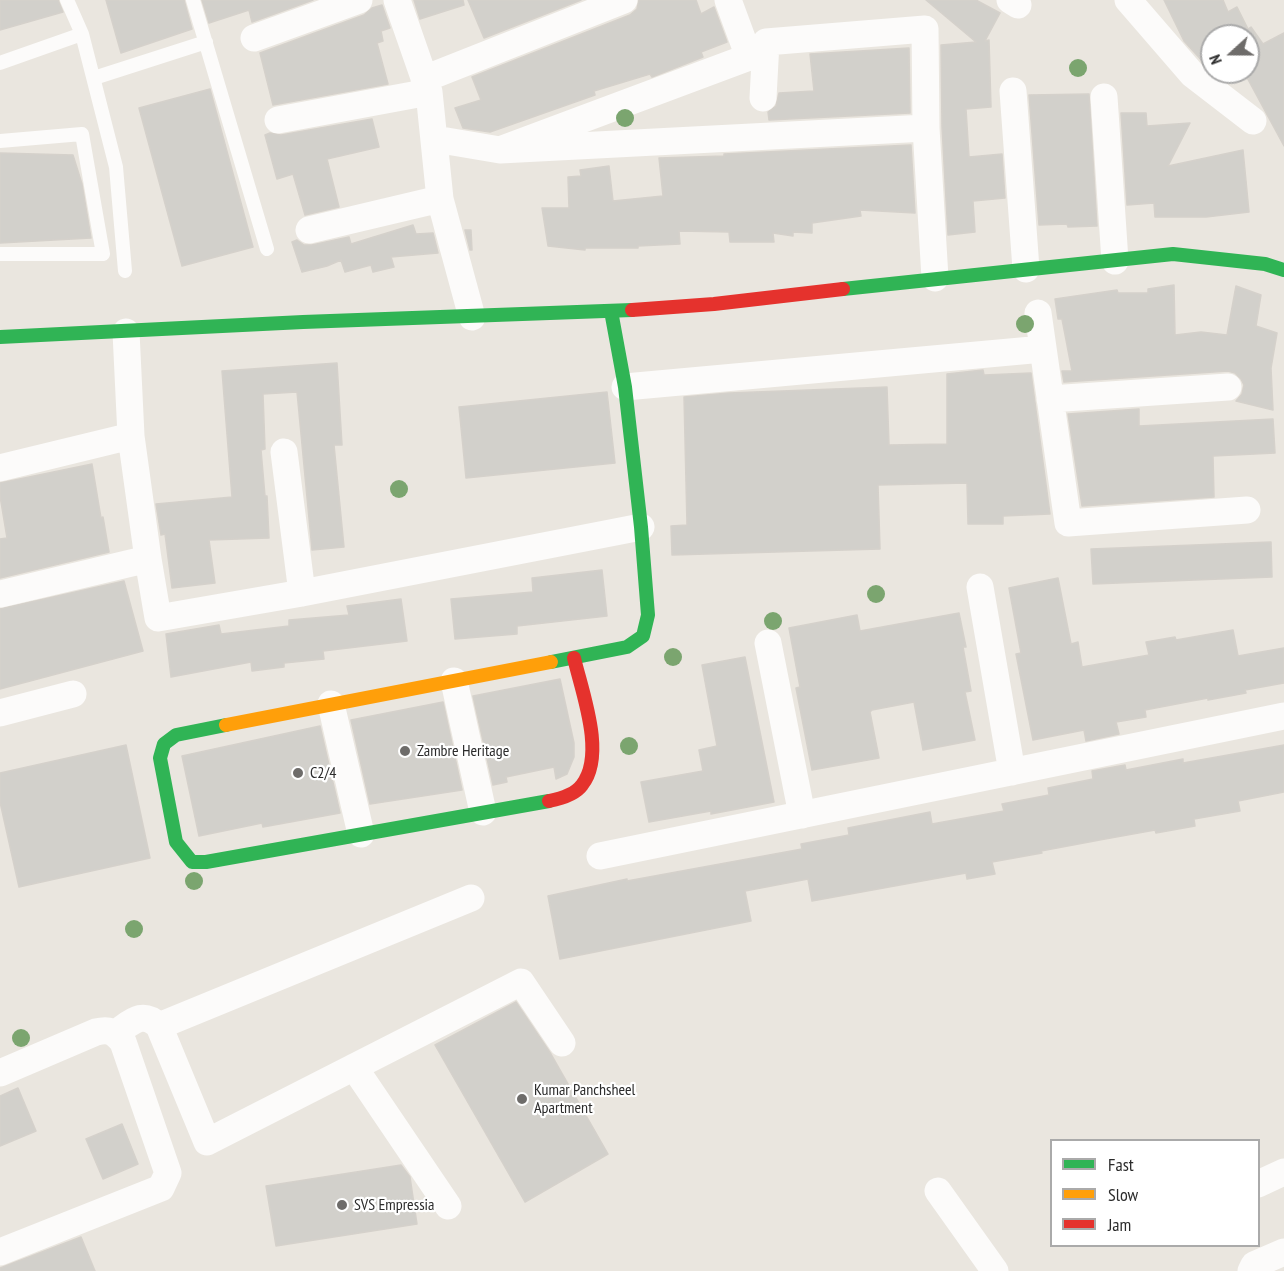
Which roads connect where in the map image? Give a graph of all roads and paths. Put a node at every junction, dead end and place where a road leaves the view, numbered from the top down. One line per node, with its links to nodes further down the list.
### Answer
1 (67, 0): 8 (lane)
2 (193, 0): 10 (lane)
3 (360, 0): 9 (street)
4 (397, 0): 13 (street)
5 (624, 0): 13 (street)
6 (728, 0): 22 (street)
7 (1128, 0): 18 (street)
8 (82, 34): 11 (lane); 12 (lane)
9 (254, 38)
10 (206, 42): 12 (lane); 25 (lane)
11 (0, 63)
12 (94, 78): 30 (lane)
13 (426, 85): 17 (street); 20 (street)
14 (1013, 91): 28 (street)
15 (1104, 97): 27 (street)
16 (763, 98): 19 (street)
17 (278, 120)
18 (1253, 121)
19 (926, 128): 22 (street); 31 (street)
20 (435, 139): 22 (street); 23 (street)
21 (0, 141): 26 (lane)
22 (500, 150)
23 (440, 199): 24 (street); 34 (street)
24 (309, 230)
25 (267, 249)
26 (0, 254)
27 (1115, 261): 28 (street); 29 (street)
28 (1026, 268): 31 (street)
29 (1284, 270)
30 (125, 271)
31 (935, 278): 32 (street)
32 (611, 311): 34 (street); 38 (street)
33 (1038, 313): 37 (street)
34 (472, 317): 35 (street)
35 (126, 332): 36 (street); 41 (street)
36 (0, 337)
37 (1043, 349): 38 (street); 40 (street)
38 (626, 387): 45 (street)
39 (1228, 387): 40 (street)
40 (1050, 399): 44 (street)
41 (130, 436): 43 (street); 46 (street)
42 (284, 452): 48 (street)
43 (0, 468)
44 (1247, 510)
45 (640, 528): 48 (street); 51 (street)
46 (148, 560): 48 (street); 49 (street)
47 (980, 587): 57 (street)
48 (302, 593)
49 (0, 594)
50 (768, 643): 59 (street)
51 (574, 658): 52 (street); 58 (street)
52 (454, 681): 54 (street); 58 (street)
53 (73, 694): 55 (street)
54 (331, 704): 60 (street); 60 (street)
55 (0, 713)
56 (1284, 716): 57 (street)
57 (1012, 772): 59 (street)
58 (483, 812): 60 (street)
59 (802, 815): 61 (street)
60 (360, 834)
61 (600, 856)
62 (471, 898): 63 (street)
63 (159, 1026): 64 (street); 66 (street)
64 (116, 1033): 67 (street); 72 (street)
65 (562, 1043): 66 (street)
66 (354, 1067): 71 (street)
67 (0, 1073)
68 (1284, 1172): 69 (street)
69 (1260, 1183)
70 (938, 1191): 75 (street)
71 (448, 1206)
72 (0, 1252)
73 (1284, 1252): 74 (street)
74 (1250, 1261)
75 (995, 1271)

